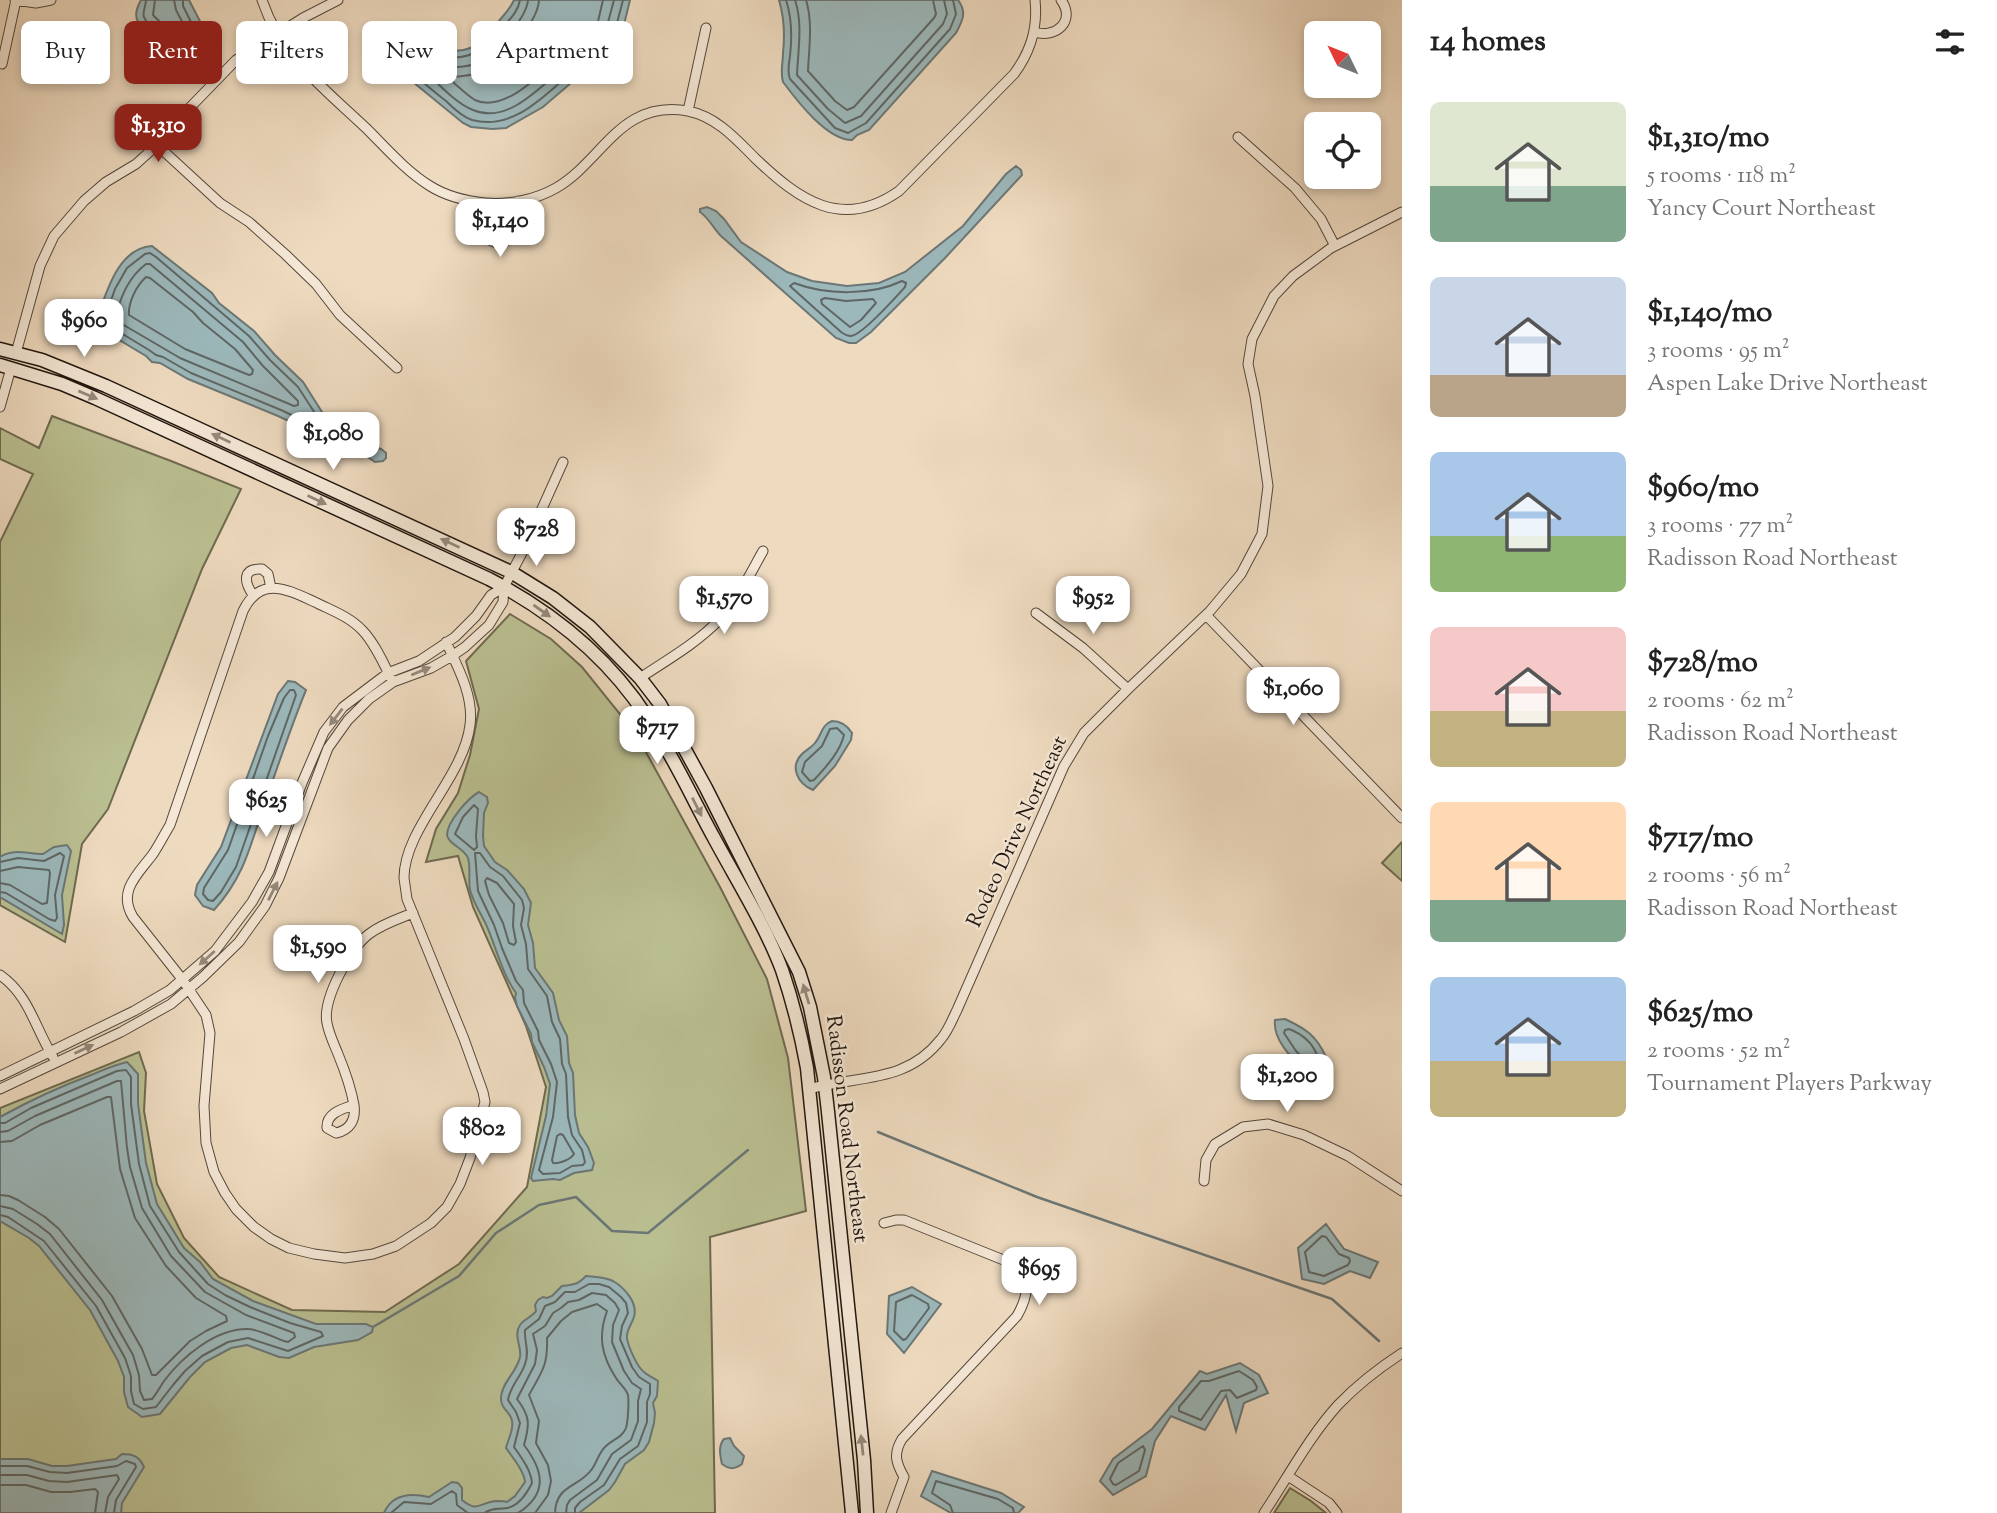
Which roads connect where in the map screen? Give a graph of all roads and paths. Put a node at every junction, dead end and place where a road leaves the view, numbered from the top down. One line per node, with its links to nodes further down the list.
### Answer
1 (16, 0): 2 (street); 12 (street)
2 (51, 0)
3 (262, 0): 7 (street)
4 (338, 0): 8 (street)
5 (1035, 0): 10 (street)
6 (1061, 0): 10 (street)
7 (270, 21)
8 (299, 21)
9 (706, 28): 14 (street)
10 (1034, 32): 14 (street)
11 (236, 60): 16 (street)
12 (2, 64)
13 (318, 84): 18 (street)
14 (688, 111): 17 (street)
15 (1238, 137): 20 (street)
16 (157, 145): 22 (street); 25 (street)
17 (518, 201): 18 (street); 18 (street)
18 (475, 202)
19 (1402, 212): 20 (street, Rodeo Drive Northeast)
20 (1335, 246): 35 (street, Rodeo Drive Northeast)
21 (0, 349): 22 (main road, Radisson Road Northeast)
22 (16, 353): 23 (main road); 26 (main road, Radisson Road Northeast)
23 (0, 357)
24 (6, 367): 26 (main road); 27 (street); 32 (main road, Radisson Road Northeast, one-way to 32)
25 (397, 368)
26 (68, 370): 30 (main road, Radisson Road Northeast, one-way to 26)
27 (0, 407)
28 (563, 462): 30 (street)
29 (763, 551): 39 (street)
30 (511, 572): 32 (street); 39 (main road, Radisson Road Northeast)
31 (271, 587): 33 (street); 33 (street); 38 (street)
32 (504, 587): 36 (street); 37 (street); 52 (main road, Radisson Road Northeast, one-way to 52)
33 (253, 595): 45 (street)
34 (1035, 613): 41 (street)
35 (1206, 615): 41 (street, Rodeo Drive Northeast); 42 (street)
36 (446, 642): 37 (street); 38 (street)
37 (452, 656): 40 (street, one-way to 37); 43 (street)
38 (388, 673): 40 (street); 45 (street, one-way to 45)
39 (640, 678): 50 (main road, Radisson Road Northeast, one-way to 39)
40 (393, 682): 46 (street, one-way to 40)
41 (1128, 689): 50 (street, Rodeo Drive Northeast)
42 (1402, 818)
43 (413, 913): 46 (street); 53 (street)
44 (0, 975): 47 (street)
45 (182, 979): 46 (street); 47 (street)
46 (188, 989): 48 (street, one-way to 46)
47 (50, 1052): 48 (street); 49 (street)
48 (56, 1062): 51 (street)
49 (0, 1076)
50 (825, 1085): 52 (street, Rodeo Drive Northeast); 60 (main road, Radisson Road Northeast, one-way to 50)
51 (0, 1089)
52 (809, 1089): 59 (main road, Radisson Road Northeast)
53 (354, 1105)
54 (1204, 1181): 55 (street)
55 (1402, 1191)
56 (884, 1223): 61 (street)
57 (1402, 1353): 58 (street)
58 (1288, 1476): 62 (street); 63 (street)
59 (852, 1513)
60 (867, 1513)
61 (891, 1513)
62 (1264, 1513)
63 (1337, 1513)

